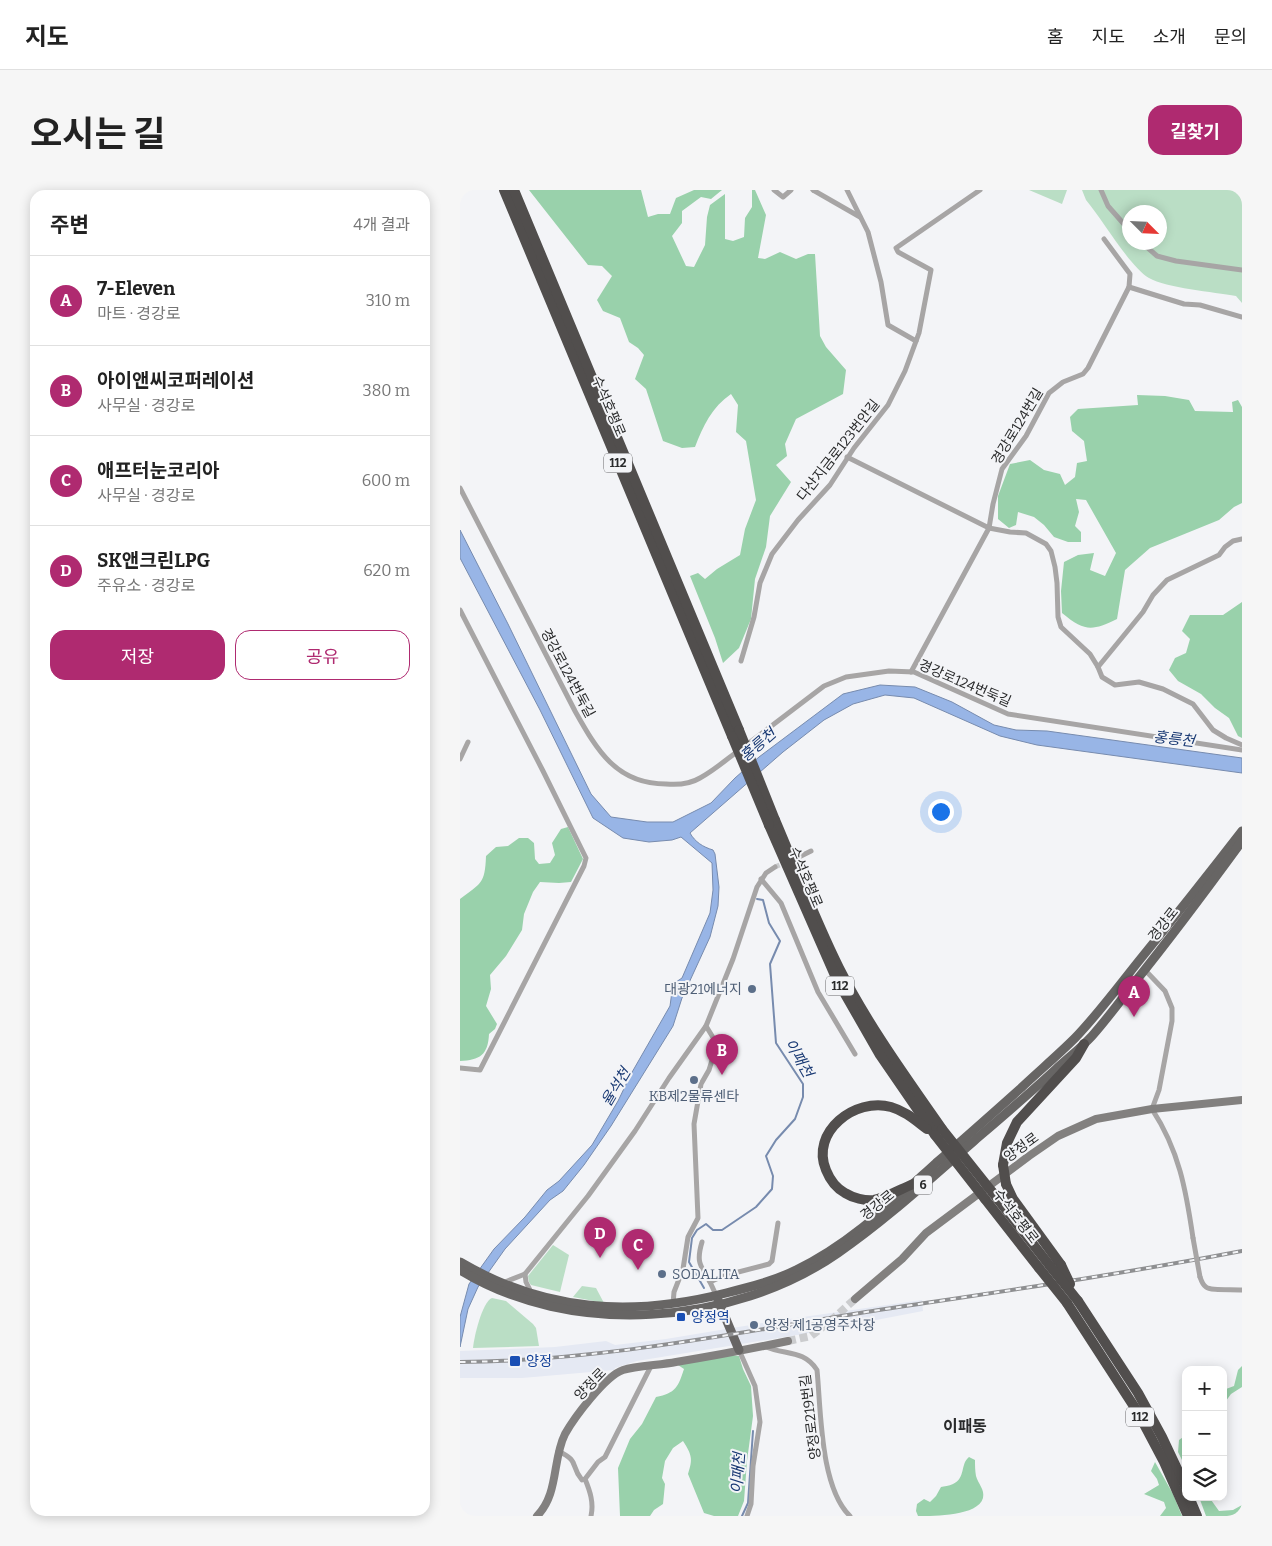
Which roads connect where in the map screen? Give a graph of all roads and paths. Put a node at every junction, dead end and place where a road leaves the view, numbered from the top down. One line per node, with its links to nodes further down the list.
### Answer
1 (504, 190): 25 (highway, 수석호평로 / 112)
2 (514, 190): 25 (highway, 수석호평로 / 112)
3 (774, 190): 4 (street)
4 (791, 190)
5 (813, 190): 9 (street)
6 (846, 190): 9 (street)
7 (980, 190): 16 (street, 다산지금로123번안길)
8 (1102, 190): 10 (street)
9 (860, 217): 16 (street)
10 (1122, 222)
11 (1104, 239): 14 (street)
12 (1150, 250): 13 (street)
13 (1242, 270)
14 (1130, 287): 15 (street); 19 (street, 경강로124번길)
15 (1242, 317)
16 (916, 341): 17 (street, 다산지금로123번안길)
17 (847, 458): 19 (street); 22 (street, 다산지금로123번안길)
18 (460, 488): 24 (street, 경강로124번둑길)
19 (990, 528): 23 (street); 24 (street)
20 (1242, 539): 23 (street)
21 (460, 610): 41 (street)
22 (740, 661)
23 (1098, 667): 27 (street)
24 (911, 672): 28 (street, 경강로124번둑길)
25 (736, 733): 44 (highway, 수석호평로 / 112, bridge)
26 (468, 742): 29 (street)
27 (1242, 745)
28 (1242, 750)
29 (460, 758)
30 (1242, 831): 36 (main road, 경강로 / 6)
31 (1242, 841): 37 (main road, 경강로 / 6)
32 (811, 851): 33 (street)
33 (801, 856)
34 (775, 868): 35 (street)
35 (761, 879): 38 (street); 40 (street)
36 (1137, 963): 37 (street); 45 (main road, 경강로 / 6)
37 (1145, 969): 39 (main road, 경강로 / 6); 43 (street)
38 (706, 1026): 53 (street); 60 (street)
39 (1084, 1044): 50 (highway, bridge); 59 (main road, 경강로 / 6)
40 (855, 1054)
41 (460, 1068)
42 (1242, 1100): 43 (main road, 양정로)
43 (1152, 1108): 56 (street, bridge); 58 (main road, 양정로)
44 (939, 1132): 45 (highway); 46 (highway, 수석호평로 / 112, bridge)
45 (913, 1184): 59 (main road, 경강로 / 6)
46 (989, 1196): 50 (highway, 수석호평로 / 112); 73 (highway, 수석호평로 / 112, bridge)
47 (778, 1223): 54 (street)
48 (702, 1242): 54 (street)
49 (460, 1262): 52 (main road, 경강로 / 6)
50 (1055, 1265): 67 (highway, 112, bridge)
51 (460, 1270): 52 (main road, 경강로 / 6)
52 (474, 1274): 55 (main road, 경강로 / 6)
53 (525, 1274): 55 (street); 57 (street)
54 (710, 1282): 59 (street)
55 (496, 1284): 57 (main road, 경강로 / 6); 59 (main road, 경강로 / 6)
56 (1242, 1290)
57 (533, 1295): 60 (main road, 경강로 / 6)
58 (855, 1299)
59 (718, 1300): 60 (main road, 경강로 / 6); 63 (main road)
60 (673, 1304)
61 (788, 1341): 62 (main road, 양정로)
62 (763, 1346): 63 (main road, 양정로); 72 (street, 양정로219번길)
63 (739, 1350): 64 (main road, 양정로); 71 (street)
64 (651, 1366): 65 (main road, 양정로); 66 (street)
65 (558, 1451): 66 (street); 69 (main road, 양정로)
66 (585, 1479): 70 (street)
67 (1182, 1480)
68 (1190, 1501): 74 (highway)
69 (537, 1516)
70 (591, 1516)
71 (747, 1516)
72 (850, 1516)
73 (1188, 1516)
74 (1196, 1516)

